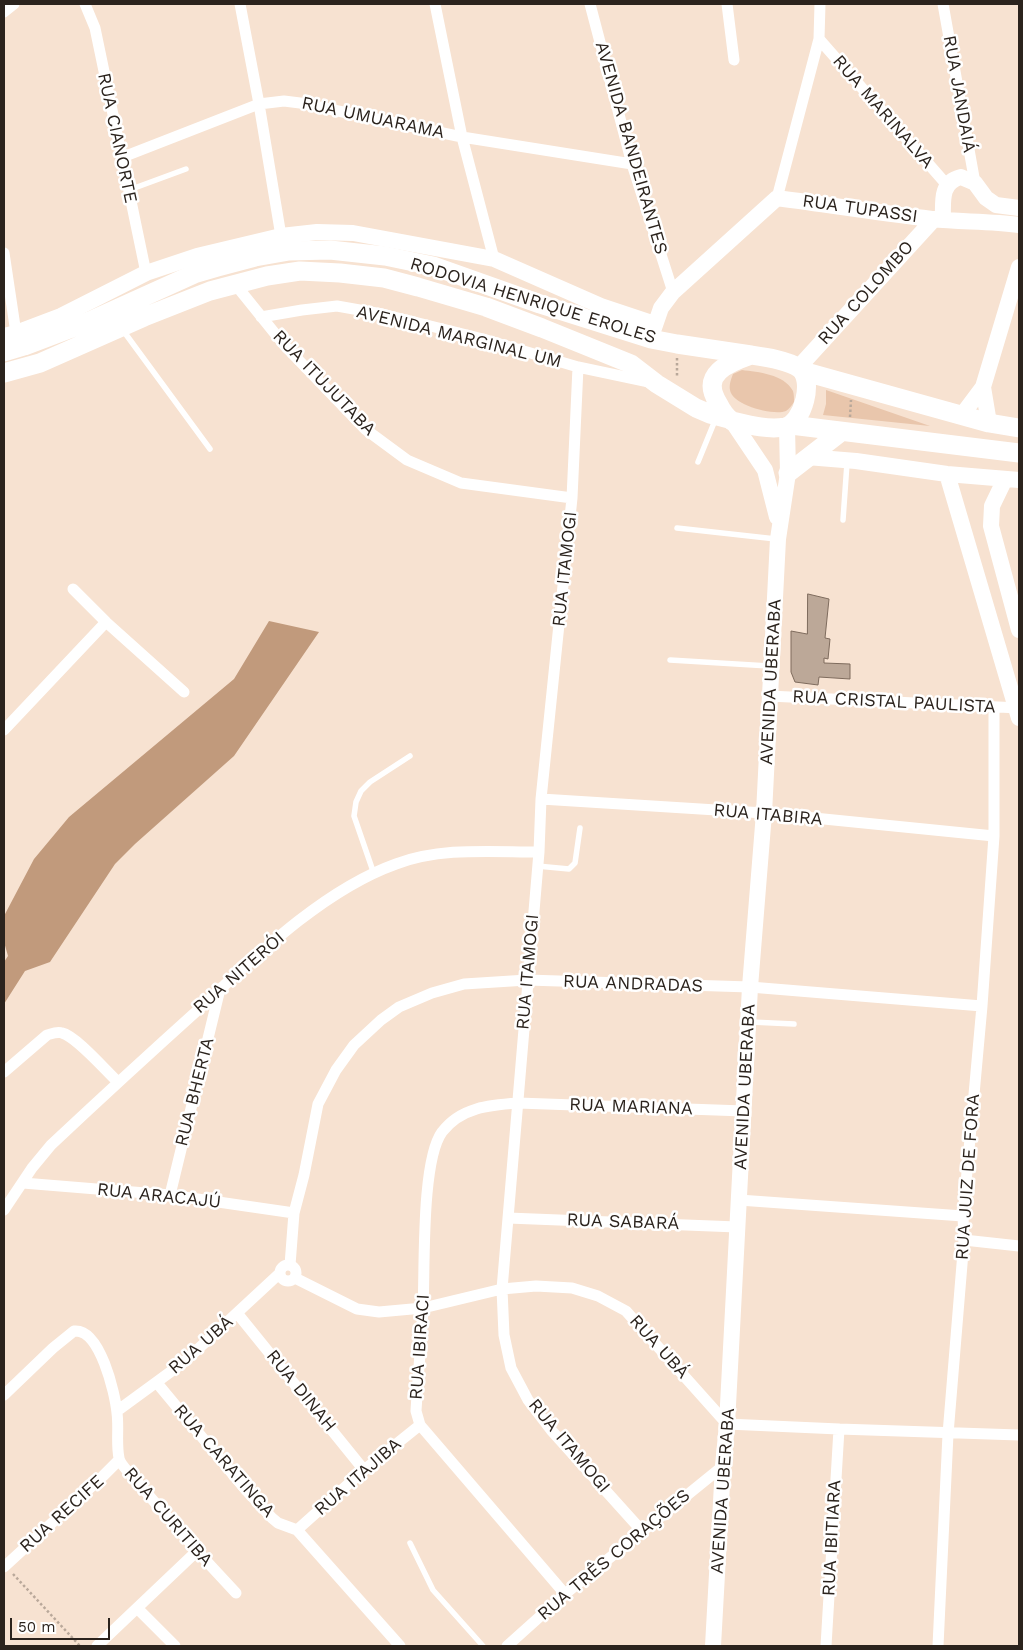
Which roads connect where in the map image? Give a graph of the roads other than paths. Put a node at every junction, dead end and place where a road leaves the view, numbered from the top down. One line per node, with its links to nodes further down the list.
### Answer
1 (14, 4): 9 (street)
2 (85, 4): 14 (street, RUA CIANORTE)
3 (240, 4): 12 (street)
4 (435, 4): 13 (street)
5 (590, 4): 15 (street, AVENIDA BANDEIRANTES)
6 (727, 4): 11 (street)
7 (820, 4): 10 (street)
8 (943, 4): 17 (street, RUA JANDAIÁ)
9 (4, 12)
10 (819, 39): 18 (street, RUA MARINALVA); 20 (street)
11 (734, 60)
12 (259, 104): 13 (street, RUA UMUARAMA); 14 (street, RUA UMUARAMA); 27 (street)
13 (462, 137): 15 (street, RUA UMUARAMA); 29 (street)
14 (123, 157): 19 (street, RUA CIANORTE)
15 (632, 164): 33 (street, AVENIDA BANDEIRANTES)
16 (186, 169): 19 (lane)
17 (975, 184): 18 (street); 21 (street)
18 (947, 185): 23 (street, RUA TUPASSI)
19 (129, 190): 31 (street, RUA CIANORTE)
20 (777, 198): 23 (street, RUA TUPASSI); 33 (street)
21 (992, 202): 22 (street); 24 (street)
22 (1019, 208)
23 (939, 219): 24 (street, RUA TUPASSI); 41 (street, RUA COLOMBO)
24 (984, 222): 25 (street, RUA TUPASSI); 26 (street)
25 (1019, 225)
26 (1019, 233)
27 (281, 236): 29 (street); 31 (street)
28 (4, 253): 37 (street)
29 (494, 259): 36 (street)
30 (1019, 267): 44 (street)
31 (146, 274): 37 (street)
32 (235, 284): 34 (street, RUA ITUJUTABA); 35 (main road, RODOVIA HENRIQUE EROLES); 43 (main road, RODOVIA HENRIQUE EROLES)
33 (673, 292): 36 (street)
34 (261, 317): 40 (street, AVENIDA MARGINAL UM); 59 (street, RUA ITUJUTABA)
35 (121, 328): 42 (main road, RODOVIA HENRIQUE EROLES); 51 (lane)
36 (653, 331): 38 (main road, RODOVIA HENRIQUE EROLES); 39 (main road, RODOVIA HENRIQUE EROLES)
37 (10, 334)
38 (4, 352)
39 (751, 356): 41 (main road); 46 (main road)
40 (578, 368): 43 (street, AVENIDA MARGINAL UM); 59 (street, RUA ITAMOGI)
41 (800, 369): 45 (main road); 48 (main road)
42 (4, 373)
43 (657, 384): 46 (main road, RODOVIA HENRIQUE EROLES)
44 (983, 387): 45 (street); 47 (street)
45 (962, 415): 47 (main road)
46 (726, 419): 48 (main road); 55 (lane); 62 (street, AVENIDA UBERABA)
47 (989, 423): 49 (main road)
48 (789, 426): 50 (main road); 56 (street, AVENIDA UBERABA)
49 (1019, 428)
50 (845, 432): 52 (main road); 53 (main road)
51 (210, 449)
52 (1019, 453)
53 (807, 457): 54 (street); 56 (main road)
54 (848, 460): 57 (street); 60 (lane)
55 (698, 462)
56 (788, 473): 62 (street, AVENIDA UBERABA)
57 (947, 474): 58 (street); 72 (street)
58 (1012, 479): 63 (street)
59 (572, 498): 75 (street, RUA ITAMOGI)
60 (843, 520)
61 (677, 528): 62 (lane)
62 (779, 533): 68 (street, AVENIDA UBERABA)
63 (1012, 584): 66 (street)
64 (73, 589): 65 (street)
65 (106, 622): 69 (street); 73 (street)
66 (1019, 630)
67 (670, 660): 68 (lane)
68 (771, 666): 70 (street, AVENIDA UBERABA)
69 (184, 692)
70 (770, 696): 71 (street, RUA CRISTAL PAULISTA); 76 (street, AVENIDA UBERABA)
71 (994, 707): 72 (street, RUA CRISTAL PAULISTA); 78 (street, RUA JUIZ DE FORA)
72 (1018, 711)
73 (4, 730)
74 (410, 756): 81 (lane)
75 (541, 798): 76 (street, RUA ITABIRA); 79 (street, RUA ITAMOGI)
76 (764, 813): 78 (street, RUA ITABIRA); 83 (street, AVENIDA UBERABA)
77 (580, 828): 80 (lane)
78 (994, 836): 85 (street, RUA JUIZ DE FORA)
79 (539, 852): 80 (street, RUA ITAMOGI); 81 (street, RUA NITERÓI)
80 (537, 866): 82 (street, RUA ITAMOGI)
81 (374, 874): 84 (street, RUA NITERÓI)
82 (527, 980): 83 (street, RUA ANDRADAS); 90 (street, RUA ITAMOGI); 96 (street, RUA ANDRADAS)
83 (750, 987): 85 (street, RUA ANDRADAS); 86 (street, AVENIDA UBERABA)
84 (220, 989): 89 (street, RUA NITERÓI); 93 (street, RUA BHERTA)
85 (982, 1006): 97 (street, RUA JUIZ DE FORA)
86 (748, 1022): 87 (lane); 91 (street, AVENIDA UBERABA)
87 (794, 1024)
88 (4, 1072): 89 (street)
89 (118, 1082): 92 (street, RUA NITERÓI)
90 (518, 1103): 91 (street, RUA MARIANA); 98 (street, RUA ITAMOGI); 106 (street, RUA IBIRACI)
91 (744, 1111): 94 (street, AVENIDA UBERABA)
92 (23, 1183): 93 (street, RUA ARACAJÚ); 95 (street, RUA NITERÓI)
93 (170, 1195): 96 (street, RUA ARACAJÚ)
94 (739, 1200): 97 (street); 99 (street, AVENIDA UBERABA)
95 (4, 1210)
96 (294, 1213): 102 (street, RUA ANDRADAS)
97 (964, 1216): 100 (street, RUA JUIZ DE FORA)
98 (508, 1218): 99 (street, RUA SABARÁ); 105 (street, RUA ITAMOGI)
99 (737, 1227): 111 (street, AVENIDA UBERABA)
100 (964, 1240): 101 (street); 114 (street, RUA JUIZ DE FORA)
101 (1019, 1246)
102 (290, 1265): 103 (street); 104 (street)
103 (280, 1273): 104 (street); 107 (street, RUA UBÁ)
104 (295, 1278): 106 (street, RUA UBÁ)
105 (502, 1289): 106 (street, RUA UBÁ); 111 (street, RUA UBÁ); 120 (street, RUA ITAMOGI)
106 (423, 1308): 112 (street, RUA IBIRACI)
107 (238, 1313): 108 (street, RUA UBÁ); 118 (street, RUA DINAH)
108 (157, 1383): 110 (street, RUA UBÁ); 119 (street, RUA CARATINGA)
109 (4, 1395): 110 (street, RUA CURITIBA)
110 (117, 1411): 116 (street, RUA CURITIBA)
111 (727, 1424): 113 (street); 117 (street, AVENIDA UBERABA)
112 (420, 1425): 118 (street, RUA ITAJIBA); 125 (street, RUA IBIRACI)
113 (839, 1430): 114 (street); 133 (street, RUA IBITIARA)
114 (948, 1434): 115 (street); 134 (street, RUA JUIZ DE FORA)
115 (1019, 1435)
116 (119, 1460): 122 (street, RUA CURITIBA); 123 (street, RUA RECIFE)
117 (723, 1466): 120 (street, RUA TRÊS CORAÇÕES); 132 (street, AVENIDA UBERABA)
118 (364, 1470): 119 (street, RUA ITAJIBA)
119 (297, 1530): 129 (street)
120 (642, 1531): 125 (street, RUA TRÊS CORAÇÕES)
121 (410, 1543): 130 (lane)
122 (197, 1551): 124 (street, RUA CURITIBA); 126 (street)
123 (4, 1566)
124 (236, 1593)
125 (565, 1594): 131 (street, RUA TRÊS CORAÇÕES)
126 (137, 1608): 127 (street); 128 (street)
127 (97, 1646)
128 (175, 1646)
129 (400, 1646)
130 (483, 1646)
131 (507, 1646)
132 (714, 1646)
133 (826, 1646)
134 (938, 1646)

